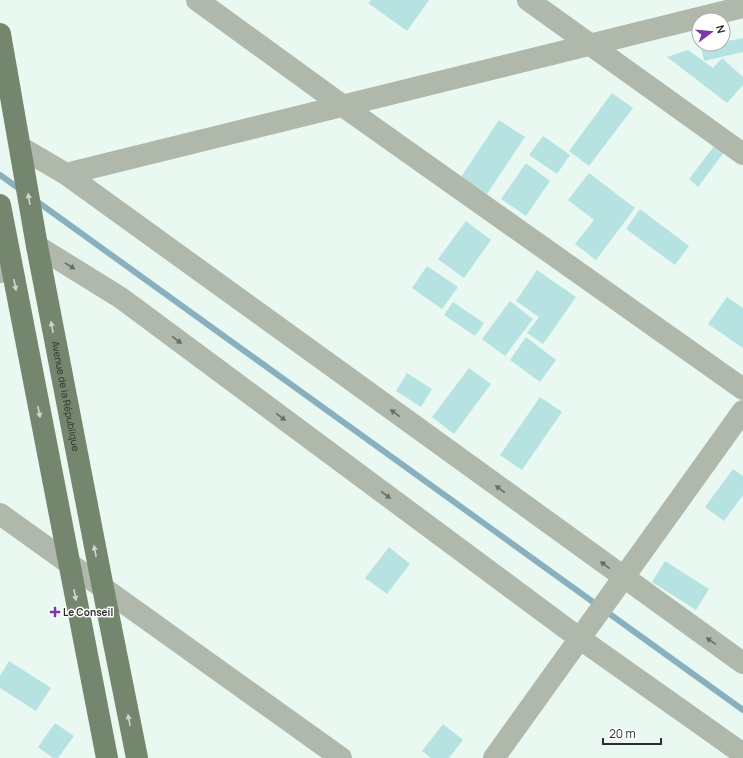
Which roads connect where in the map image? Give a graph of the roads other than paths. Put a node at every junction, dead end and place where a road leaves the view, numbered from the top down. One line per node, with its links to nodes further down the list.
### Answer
1 (197, 0): 6 (street)
2 (528, 0): 5 (street)
3 (743, 8): 5 (street)
4 (0, 34): 7 (main road, Avenue de la République)
5 (590, 45): 6 (street); 8 (street)
6 (343, 106): 9 (street); 13 (street)
7 (20, 147): 9 (street); 11 (main road, Avenue de la République, one-way to 7)
8 (743, 154)
9 (66, 174): 17 (street, one-way to 9)
10 (1, 212): 12 (main road)
11 (37, 246): 18 (main road, Avenue de la République, one-way to 11); 19 (street, one-way to 19)
12 (5, 266): 16 (main road, one-way to 16)
13 (743, 389)
14 (743, 411): 17 (street)
15 (0, 514): 16 (street)
16 (69, 564): 18 (street); 22 (main road, one-way to 22)
17 (623, 577): 19 (street); 20 (street, one-way to 17)
18 (102, 588): 23 (main road, Avenue de la République, one-way to 18); 24 (street)
19 (585, 630): 21 (street); 25 (street)
20 (743, 663)
21 (743, 754)
22 (107, 758)
23 (137, 758)
24 (341, 758)
25 (494, 758)

